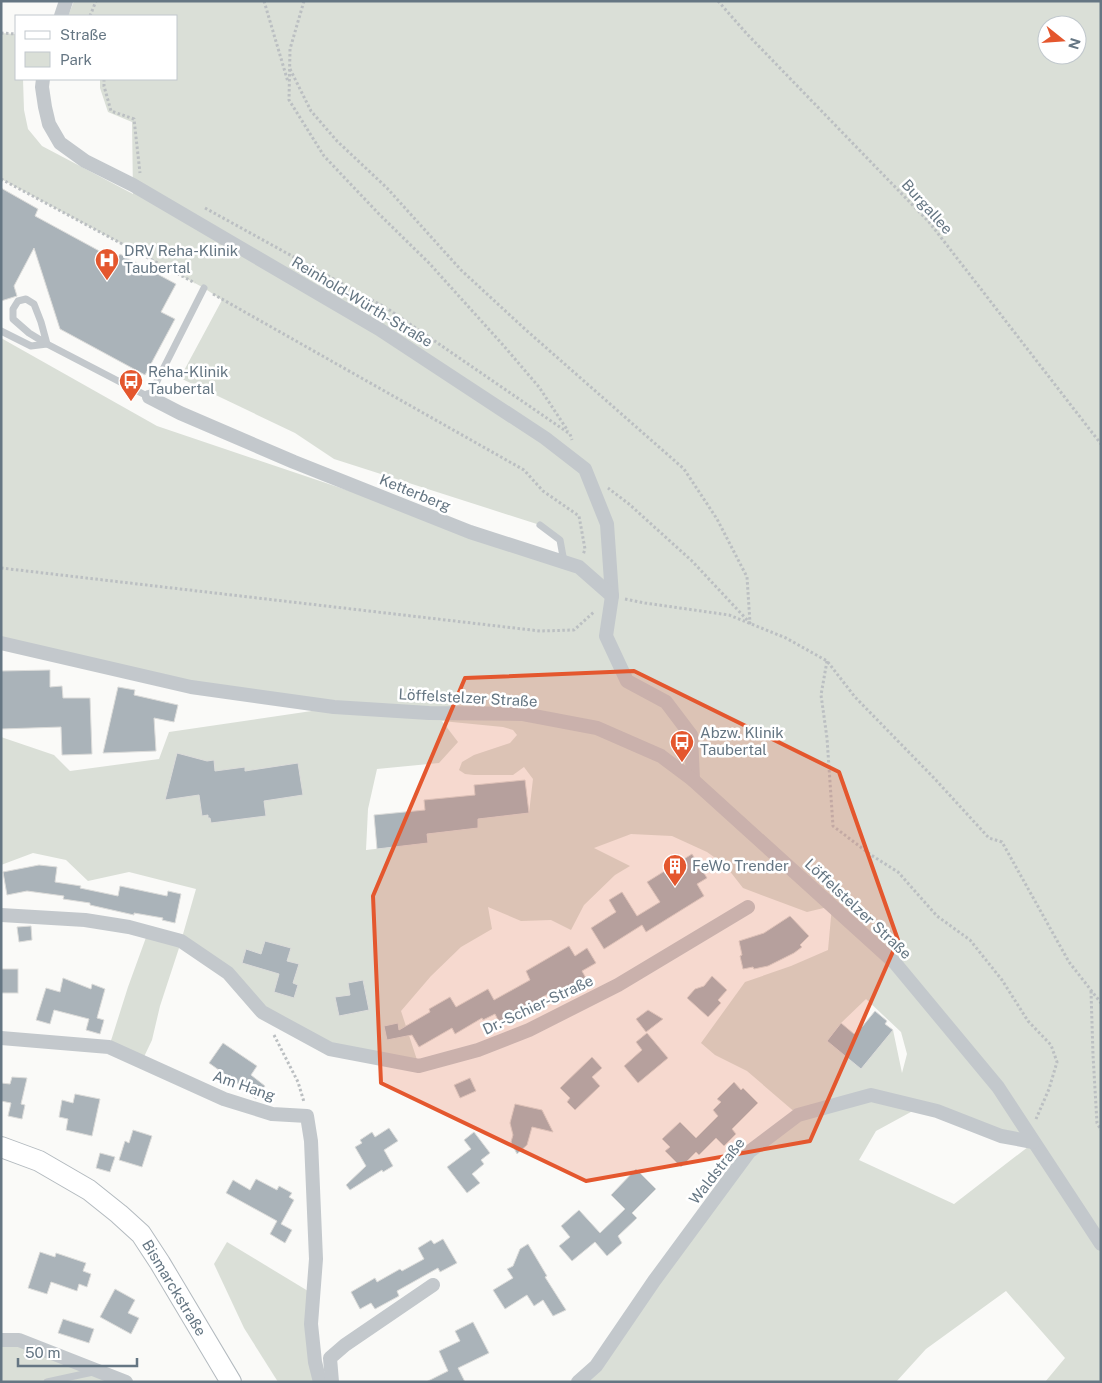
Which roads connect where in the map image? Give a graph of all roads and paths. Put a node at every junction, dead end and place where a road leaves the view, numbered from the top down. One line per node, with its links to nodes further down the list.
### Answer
1 (66, 1): 6 (street)
2 (96, 1): 7 (path)
3 (264, 1): 13 (path)
4 (304, 1): 10 (path)
5 (718, 1): 23 (path, Burgallee)
6 (61, 15)
7 (90, 15)
8 (1, 33): 9 (path)
9 (15, 34)
10 (290, 69): 13 (path); 30 (path)
11 (43, 80): 29 (street, Reinhold-Würth-Straße)
12 (104, 80): 14 (path)
13 (289, 86): 21 (path)
14 (148, 177)
15 (1, 179): 17 (path)
16 (199, 205): 21 (path)
17 (204, 288): 20 (lane); 27 (path)
18 (1, 331): 19 (lane, Ketterberg)
19 (47, 344): 19 (lane); 20 (lane, Ketterberg)
20 (149, 397): 26 (street, Ketterberg)
21 (570, 434): 22 (path)
22 (574, 442)
23 (1101, 444)
24 (607, 487): 30 (path)
25 (540, 525): 26 (lane)
26 (564, 563): 27 (street, Ketterberg)
27 (580, 567): 29 (street, Ketterberg)
28 (1, 568): 29 (path)
29 (612, 596): 30 (path); 33 (street)
30 (750, 623): 32 (path)
31 (1, 643): 33 (street, Löffelstelzer Straße)
32 (827, 661): 36 (path); 42 (path)
33 (693, 780): 42 (street, Löffelstelzer Straße)
34 (748, 906): 38 (street, Dr.-Schier-Straße)
35 (1, 915): 38 (street, Dr.-Schier-Straße)
36 (1091, 990): 37 (path); 41 (path)
37 (1101, 1003)
38 (262, 1012): 40 (path)
39 (1, 1038): 40 (street, Am Hang)
40 (307, 1116): 51 (street)
41 (1101, 1130)
42 (1031, 1139): 44 (street, Löffelstelzer Straße); 53 (street, Waldstraße)
43 (1, 1147): 50 (street, Bismarckstraße)
44 (1101, 1244)
45 (433, 1285): 52 (street)
46 (1, 1340): 47 (street)
47 (99, 1371): 48 (lane); 49 (street)
48 (47, 1382)
49 (126, 1382)
50 (231, 1382)
51 (320, 1382)
52 (332, 1382)
53 (578, 1382)

